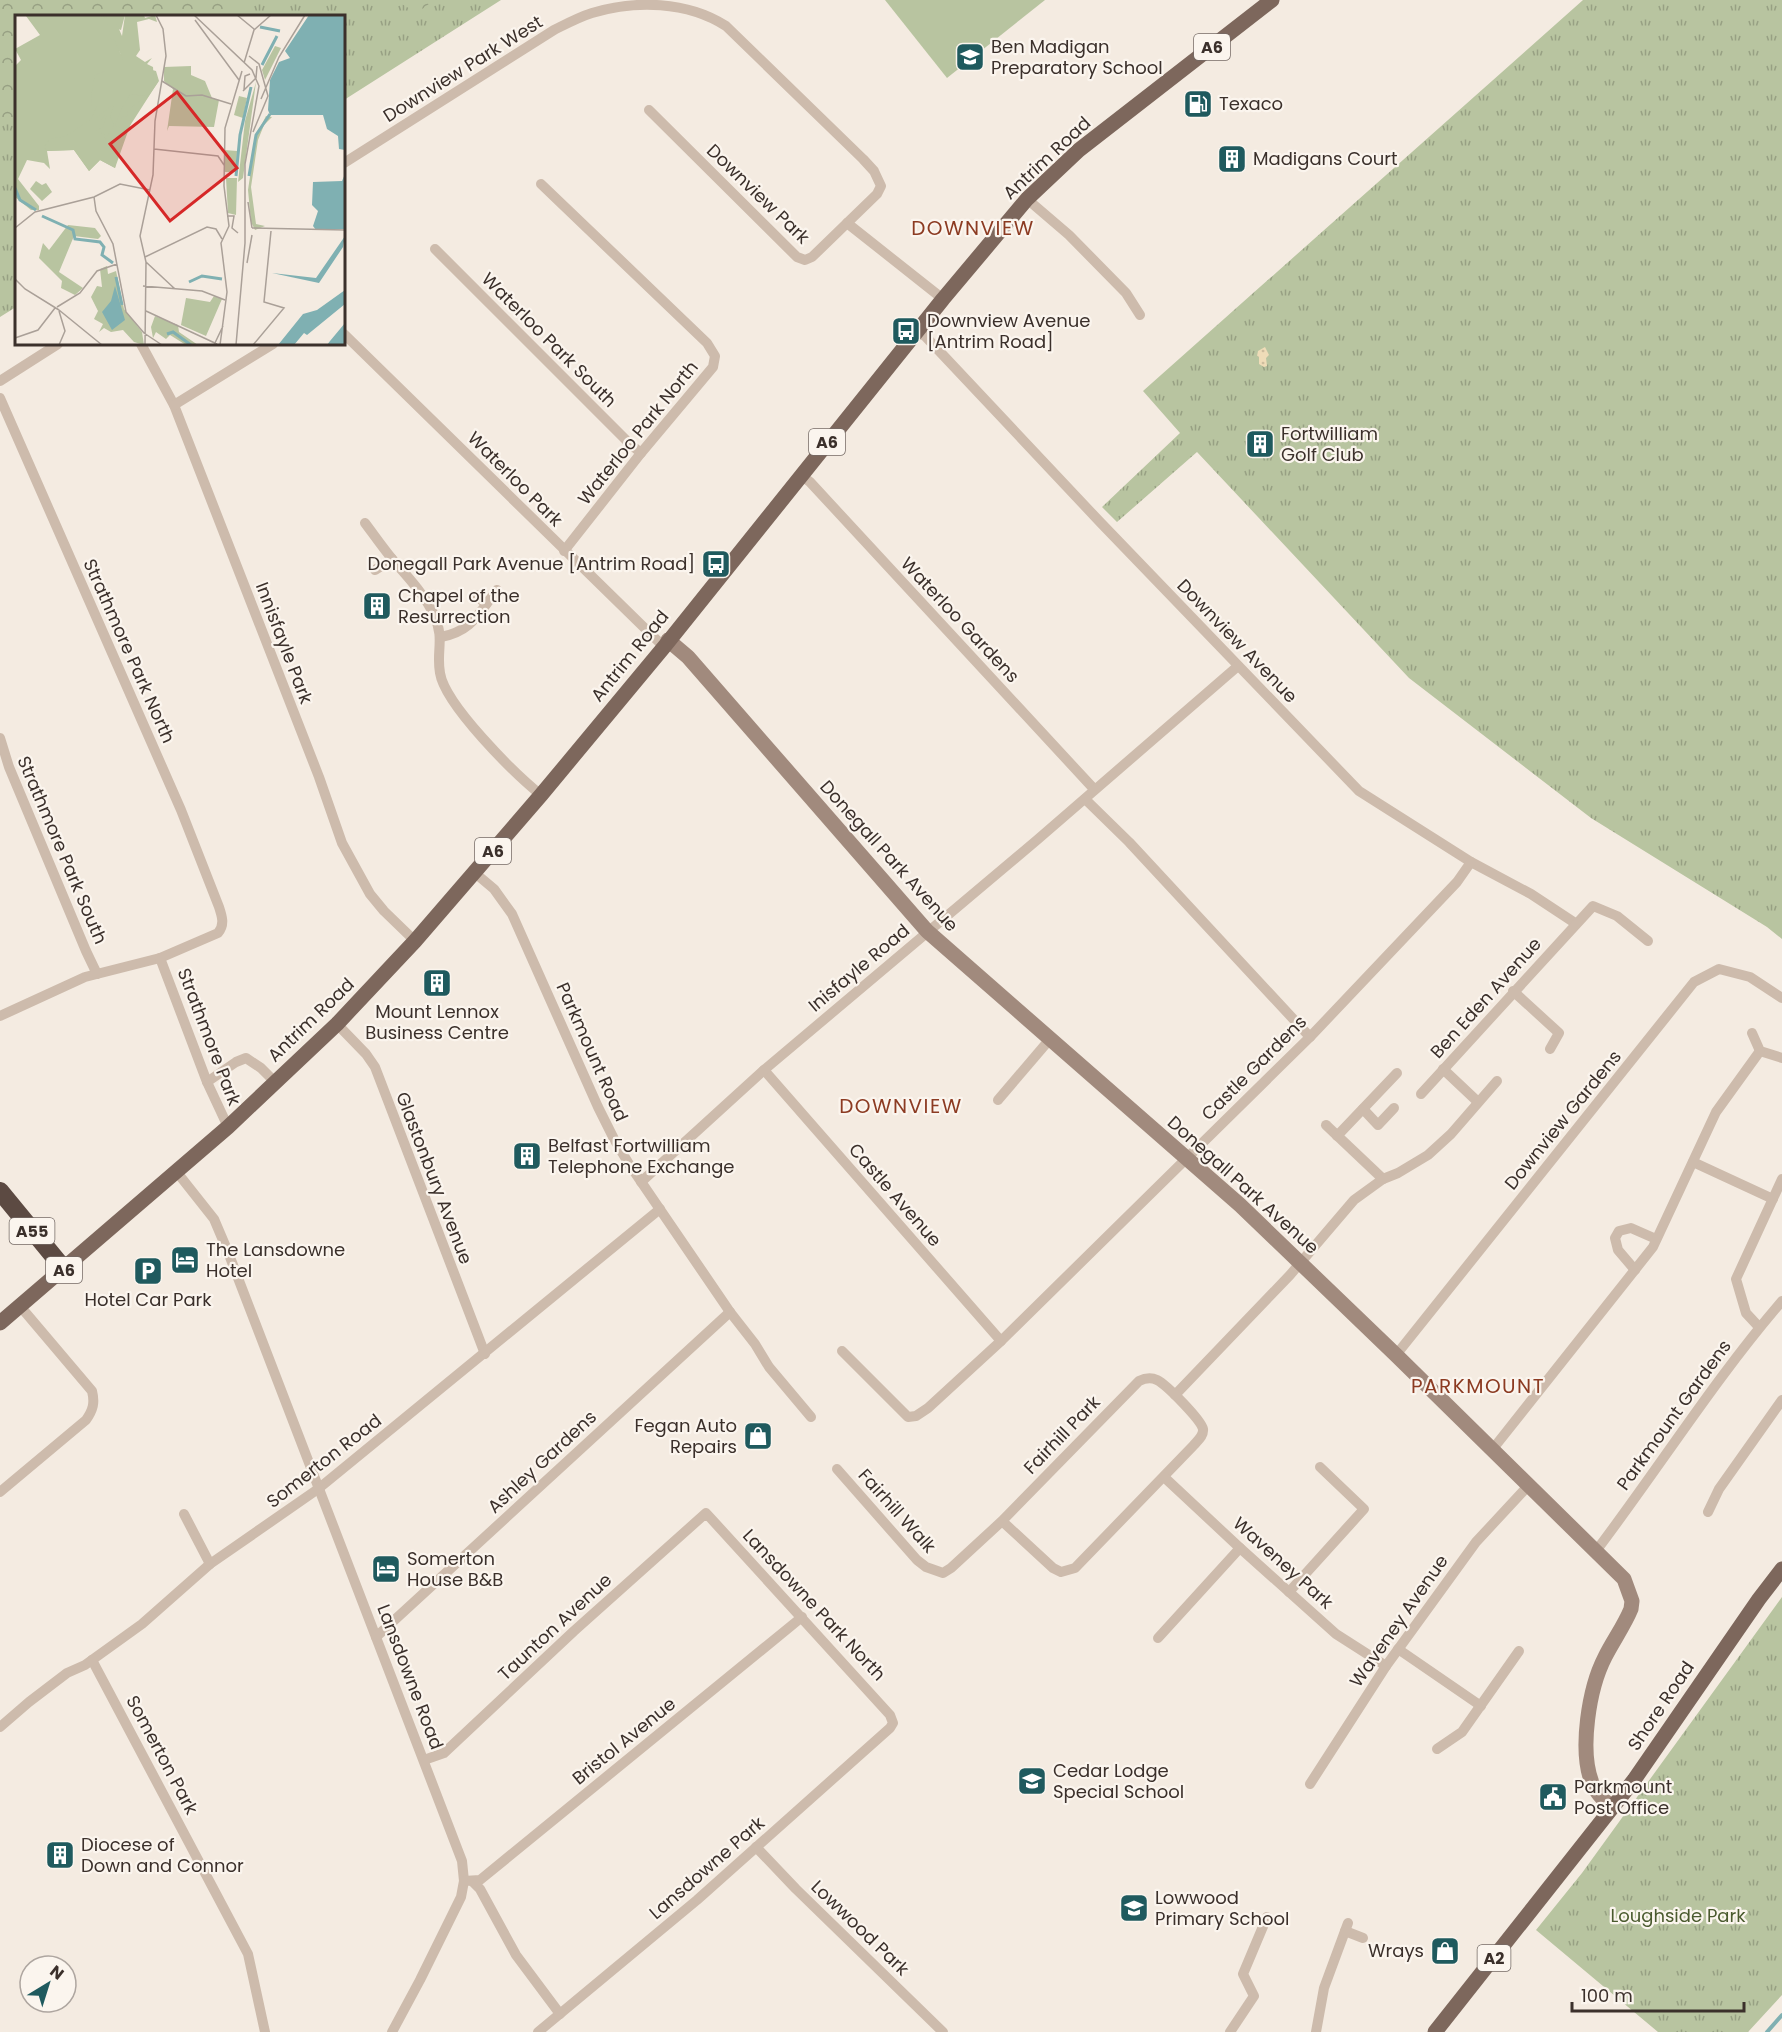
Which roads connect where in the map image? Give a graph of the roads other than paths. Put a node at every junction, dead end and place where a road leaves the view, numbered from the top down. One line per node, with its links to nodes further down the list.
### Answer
1 (1272, 0): 6 (main road, Antrim Road / A6)
2 (649, 110): 7 (street, Downview Park)
3 (345, 163): 5 (street, Downview Park West)
4 (541, 184): 19 (street, Waterloo Park North)
5 (877, 194): 7 (street, Downview Park)
6 (1028, 199): 9 (main road, Antrim Road / A6); 10 (street)
7 (847, 223): 9 (street)
8 (435, 249): 19 (street, Waterloo Park South)
9 (943, 299): 11 (main road, Antrim Road / A6)
10 (1140, 315)
11 (918, 331): 20 (main road, Antrim Road / A6); 30 (street, Downview Avenue)
12 (345, 335): 22 (street, Waterloo Park)
13 (56, 345): 16 (street)
14 (142, 345): 18 (street, Innisfayle Park)
15 (271, 345): 18 (street)
16 (0, 381)
17 (0, 398): 37 (street, Strathmore Park North)
18 (174, 405): 40 (street, Innisfayle Park)
19 (641, 453): 22 (street, Waterloo Park North)
20 (801, 475): 29 (main road, Antrim Road / A6); 32 (street, Waterloo Gardens)
21 (366, 523): 23 (street)
22 (564, 551): 29 (street, Waterloo Park)
23 (392, 559): 24 (street); 28 (street)
24 (375, 570)
25 (497, 590): 27 (street)
26 (476, 596): 27 (street)
27 (486, 604): 28 (street)
28 (441, 636): 33 (street)
29 (666, 643): 33 (main road, Antrim Road / A6); 39 (street, Donegall Park Avenue)
30 (1238, 666): 32 (street, Inisfayle Road); 35 (street, Downview Avenue)
31 (0, 738): 43 (street, Strathmore Park South)
32 (1094, 789): 34 (street, Inisfayle Road)
33 (541, 795): 36 (main road, Antrim Road / A6)
34 (1085, 799): 39 (street, Inisfayle Road); 49 (street)
35 (1471, 862): 38 (street, Downview Avenue); 49 (street, Castle Gardens)
36 (475, 873): 40 (main road, Antrim Road / A6); 73 (street, Parkmount Road)
37 (222, 920): 42 (street, Strathmore Park)
38 (1575, 923): 41 (street, Ben Eden Avenue); 44 (street, Ben Eden Avenue)
39 (927, 931): 50 (street, Donegall Park Avenue); 55 (street, Inisfayle Road)
40 (415, 941): 47 (main road, Antrim Road / A6)
41 (1648, 941)
42 (160, 958): 43 (street, Strathmore Park); 58 (street, Strathmore Park)
43 (97, 974): 46 (street, Strathmore Park)
44 (1513, 991): 51 (street); 54 (street, Ben Eden Avenue)
45 (1782, 998): 89 (street, Downview Gardens)
46 (0, 1016)
47 (337, 1024): 59 (main road, Antrim Road / A6); 88 (street, Glastonbury Avenue)
48 (1752, 1034): 52 (street)
49 (1310, 1037): 68 (street, Castle Gardens)
50 (1050, 1039): 61 (street); 68 (street, Donegall Park Avenue)
51 (1550, 1049)
52 (1760, 1051): 53 (street); 69 (street)
53 (1782, 1058)
54 (1443, 1069): 60 (street, Ben Eden Avenue); 62 (street)
55 (764, 1070): 73 (street, Inisfayle Road); 86 (street, Castle Avenue)
56 (1397, 1073): 64 (street)
57 (1497, 1081): 62 (street)
58 (207, 1082): 59 (street); 66 (street, Strathmore Park)
59 (275, 1082): 66 (main road, Antrim Road / A6)
60 (1421, 1094)
61 (998, 1100)
62 (1478, 1102): 71 (street)
63 (1394, 1108): 64 (street)
64 (1363, 1109): 67 (street)
65 (1326, 1125): 67 (street)
66 (228, 1127): 70 (main road, Antrim Road / A6)
67 (1337, 1136): 71 (street)
68 (1185, 1158): 78 (street, Donegall Park Avenue); 86 (street, Castle Gardens)
69 (1693, 1162): 75 (street); 77 (street)
70 (176, 1172): 79 (main road, Antrim Road / A6); 98 (street, Lansdowne Road)
71 (1383, 1179): 78 (street)
72 (1782, 1179): 75 (street)
73 (641, 1182): 76 (street, Parkmount Road)
74 (0, 1191): 79 (highway, A55)
75 (1773, 1198): 85 (street)
76 (660, 1209): 83 (street, Parkmount Road); 88 (street, Somerton Road)
77 (1656, 1239): 80 (street); 80 (street)
78 (1300, 1263): 89 (street, Donegall Park Avenue); 90 (street)
79 (64, 1269): 82 (main road, Antrim Road / A6)
80 (1635, 1270): 93 (street)
81 (1782, 1301): 85 (street, Parkmount Gardens)
82 (20, 1306): 84 (main road, Antrim Road / A6); 99 (street)
83 (730, 1312): 92 (street, Parkmount Road); 111 (street, Ashley Gardens)
84 (0, 1323)
85 (1759, 1327): 105 (street, Parkmount Gardens)
86 (1001, 1341): 87 (street, Castle Gardens)
87 (842, 1351)
88 (485, 1354): 98 (street, Somerton Road)
89 (1396, 1355): 93 (street, Donegall Park Avenue)
90 (1175, 1395): 96 (street, Fairhill Park); 103 (street, Fairhill Park)
91 (1782, 1400): 100 (street)
92 (811, 1417)
93 (1492, 1450): 97 (street, Donegall Park Avenue)
94 (1320, 1467): 109 (street)
95 (837, 1469): 108 (street, Fairhill Walk)
96 (1164, 1477): 103 (street); 104 (street, Waveney Park)
97 (1528, 1486): 105 (street, Donegall Park Avenue); 113 (street, Waveney Avenue)
98 (318, 1488): 106 (street, Somerton Road); 111 (street, Lansdowne Road)
99 (0, 1492)
100 (1708, 1512)
101 (706, 1513): 110 (street, Lansdowne Park North); 121 (street, Taunton Avenue)
102 (184, 1514): 106 (street)
103 (1002, 1521): 108 (street, Fairhill Park)
104 (1240, 1548): 109 (street, Waveney Park); 112 (street)
105 (1596, 1551): 123 (street, Donegall Park Avenue)
106 (210, 1564): 115 (street, Somerton Road)
107 (1782, 1569): 123 (main road, Shore Road / A2)
108 (935, 1571)
109 (1289, 1592): 116 (street, Waveney Park)
110 (802, 1617): 118 (street, Lansdowne Park North); 125 (street, Bristol Avenue)
111 (376, 1637): 121 (street, Lansdowne Road)
112 (1158, 1638)
113 (1398, 1649): 116 (street, Waveney Avenue); 117 (street)
114 (1519, 1651): 117 (street)
115 (92, 1660): 119 (street, Somerton Road); 129 (street, Somerton Park)
116 (1386, 1666): 122 (street, Waveney Avenue)
117 (1481, 1706): 120 (street)
118 (893, 1723): 124 (street, Lansdowne Park)
119 (0, 1727)
120 (1437, 1749)
121 (424, 1760): 125 (street, Lansdowne Road)
122 (1310, 1784)
123 (1612, 1808): 135 (main road, Shore Road / A2)
124 (756, 1847): 128 (street, Lansdowne Park); 132 (street, Lowwood Park)
125 (468, 1881): 128 (street); 130 (street, Lansdowne Road)
126 (1267, 1917): 133 (street)
127 (1363, 1938): 134 (street)
128 (560, 2014): 131 (street, Lansdowne Park)
129 (265, 2032)
130 (392, 2032)
131 (538, 2032)
132 (943, 2032)
133 (1230, 2032)
134 (1316, 2032)
135 (1435, 2032)

